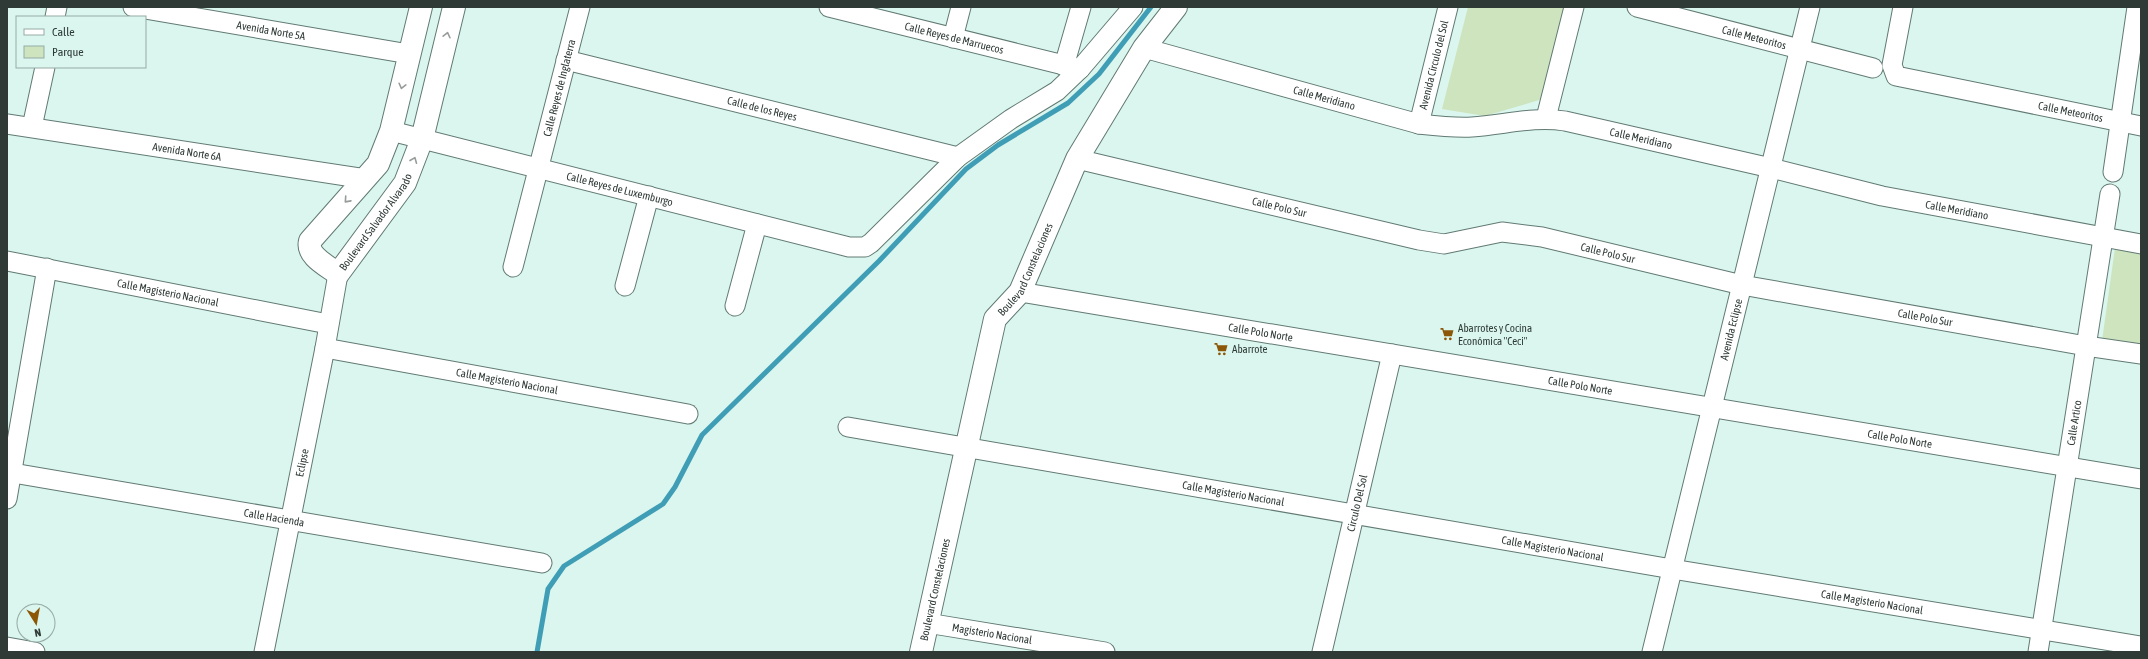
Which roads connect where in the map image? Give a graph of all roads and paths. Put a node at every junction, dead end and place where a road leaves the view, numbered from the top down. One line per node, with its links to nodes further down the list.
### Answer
1 (133, 7): 20 (street, Avenida Norte 5A)
2 (421, 7): 20 (street, Boulevard Salvador Alvarado)
3 (454, 7): 32 (street, Boulevard Salvador Alvarado, one-way to 3)
4 (580, 7): 21 (street, Calle Reyes de Inglaterra)
5 (829, 7): 16 (street, Calle Reyes de Marruecos)
6 (961, 7): 17 (street)
7 (1081, 7): 23 (street)
8 (1133, 7): 23 (street)
9 (1176, 7): 18 (street, Boulevard Constelaciones)
10 (1448, 7): 28 (street, Avenida Círculo del Sol)
11 (1574, 7): 25 (street)
12 (1637, 7): 19 (street, Calle Meteoritos)
13 (1810, 7): 19 (street, Avenida Eclipse)
14 (1903, 7): 26 (street, Calle Meteoritos)
15 (2137, 7): 26 (street)
16 (847, 9): 17 (street, Calle Reyes de Marruecos)
17 (953, 38): 23 (street, Calle Reyes de Marruecos)
18 (1144, 48): 28 (street, Calle Meridiano); 34 (street, Boulevard Constelaciones)
19 (1800, 49): 24 (street, Calle Meteoritos); 36 (street, Avenida Eclipse)
20 (410, 54): 31 (street, Boulevard Salvador Alvarado, one-way to 31)
21 (566, 60): 33 (street, Calle de los Reyes); 35 (street, Calle Reyes de Inglaterra)
22 (44, 68): 30 (street)
23 (1072, 68): 33 (street)
24 (1872, 68)
25 (1546, 118): 28 (street, Calle Meridiano); 36 (street, Calle Meridiano)
26 (2120, 122): 29 (street, Calle Meteoritos); 37 (street)
27 (7, 124): 30 (street, Avenida Norte 6A)
28 (1419, 124)
29 (2141, 126)
30 (32, 128): 38 (street, Avenida Norte 6A)
31 (391, 131): 32 (street, Calle Reyes de Luxemburgo); 38 (street, Boulevard Salvador Alvarado)
32 (422, 139): 35 (street, Calle Reyes de Luxemburgo); 47 (street, Boulevard Salvador Alvarado, one-way to 32)
33 (958, 156): 41 (street, Calle Reyes de Luxemburgo)
34 (1078, 159): 48 (street, Calle Polo Sur); 50 (street, Boulevard Constelaciones)
35 (539, 168): 40 (street, Calle Reyes de Luxemburgo); 45 (street, Calle Reyes de Inglaterra)
36 (1771, 168): 42 (street, Calle Meridiano); 48 (street, Avenida Eclipse)
37 (2113, 172)
38 (366, 179): 47 (street, Boulevard Salvador Alvarado, one-way to 47)
39 (2110, 194): 42 (street, Calle Artico)
40 (649, 196): 41 (street, Calle Reyes de Luxemburgo); 49 (street)
41 (757, 224): 51 (street)
42 (2103, 238): 43 (street, Calle Meridiano); 53 (street, Calle Artico)
43 (2141, 244)
44 (7, 261): 46 (street, Calle Magisterio Nacional)
45 (513, 267)
46 (47, 268): 52 (street, Calle Magisterio Nacional); 62 (street)
47 (338, 274): 52 (street, Eclipse)
48 (1742, 285): 53 (street, Calle Polo Sur); 57 (street, Avenida Eclipse)
49 (625, 286)
50 (1020, 292): 55 (street, Calle Polo Norte); 60 (street, Boulevard Constelaciones)
51 (734, 306)
52 (328, 324): 54 (street, Eclipse)
53 (2086, 346): 56 (street, Calle Polo Sur); 61 (street, Calle Artico)
54 (325, 348): 58 (street, Calle Magisterio Nacional); 66 (street, Eclipse)
55 (1392, 354): 57 (street, Calle Polo Norte); 65 (street, Circulo Del Sol)
56 (2141, 354)
57 (1712, 407): 61 (street, Calle Polo Norte); 68 (street, Avenida Eclipse)
58 (688, 414)
59 (848, 427): 60 (street, Calle Magisterio Nacional)
60 (965, 446): 65 (street, Calle Magisterio Nacional); 69 (street, Boulevard Constelaciones)
61 (2066, 466): 63 (street, Calle Polo Norte); 70 (street, Calle Artico)
62 (10, 473): 64 (street); 66 (street, Calle Hacienda)
63 (2141, 479)
64 (7, 499)
65 (1355, 513): 68 (street, Calle Magisterio Nacional); 77 (street, Circulo Del Sol)
66 (290, 520): 67 (street, Calle Hacienda); 74 (street, Eclipse)
67 (542, 563)
68 (1672, 569): 70 (street, Calle Magisterio Nacional); 78 (street, Avenida Eclipse)
69 (927, 623): 75 (street, Boulevard Constelaciones); 76 (street, Magisterio Nacional)
70 (2041, 629): 71 (street, Calle Magisterio Nacional); 79 (street, Calle Artico)
71 (2141, 646)
72 (7, 647): 73 (street)
73 (35, 652)
74 (264, 652)
75 (921, 652)
76 (1105, 652)
77 (1322, 652)
78 (1652, 652)
79 (2038, 652)

